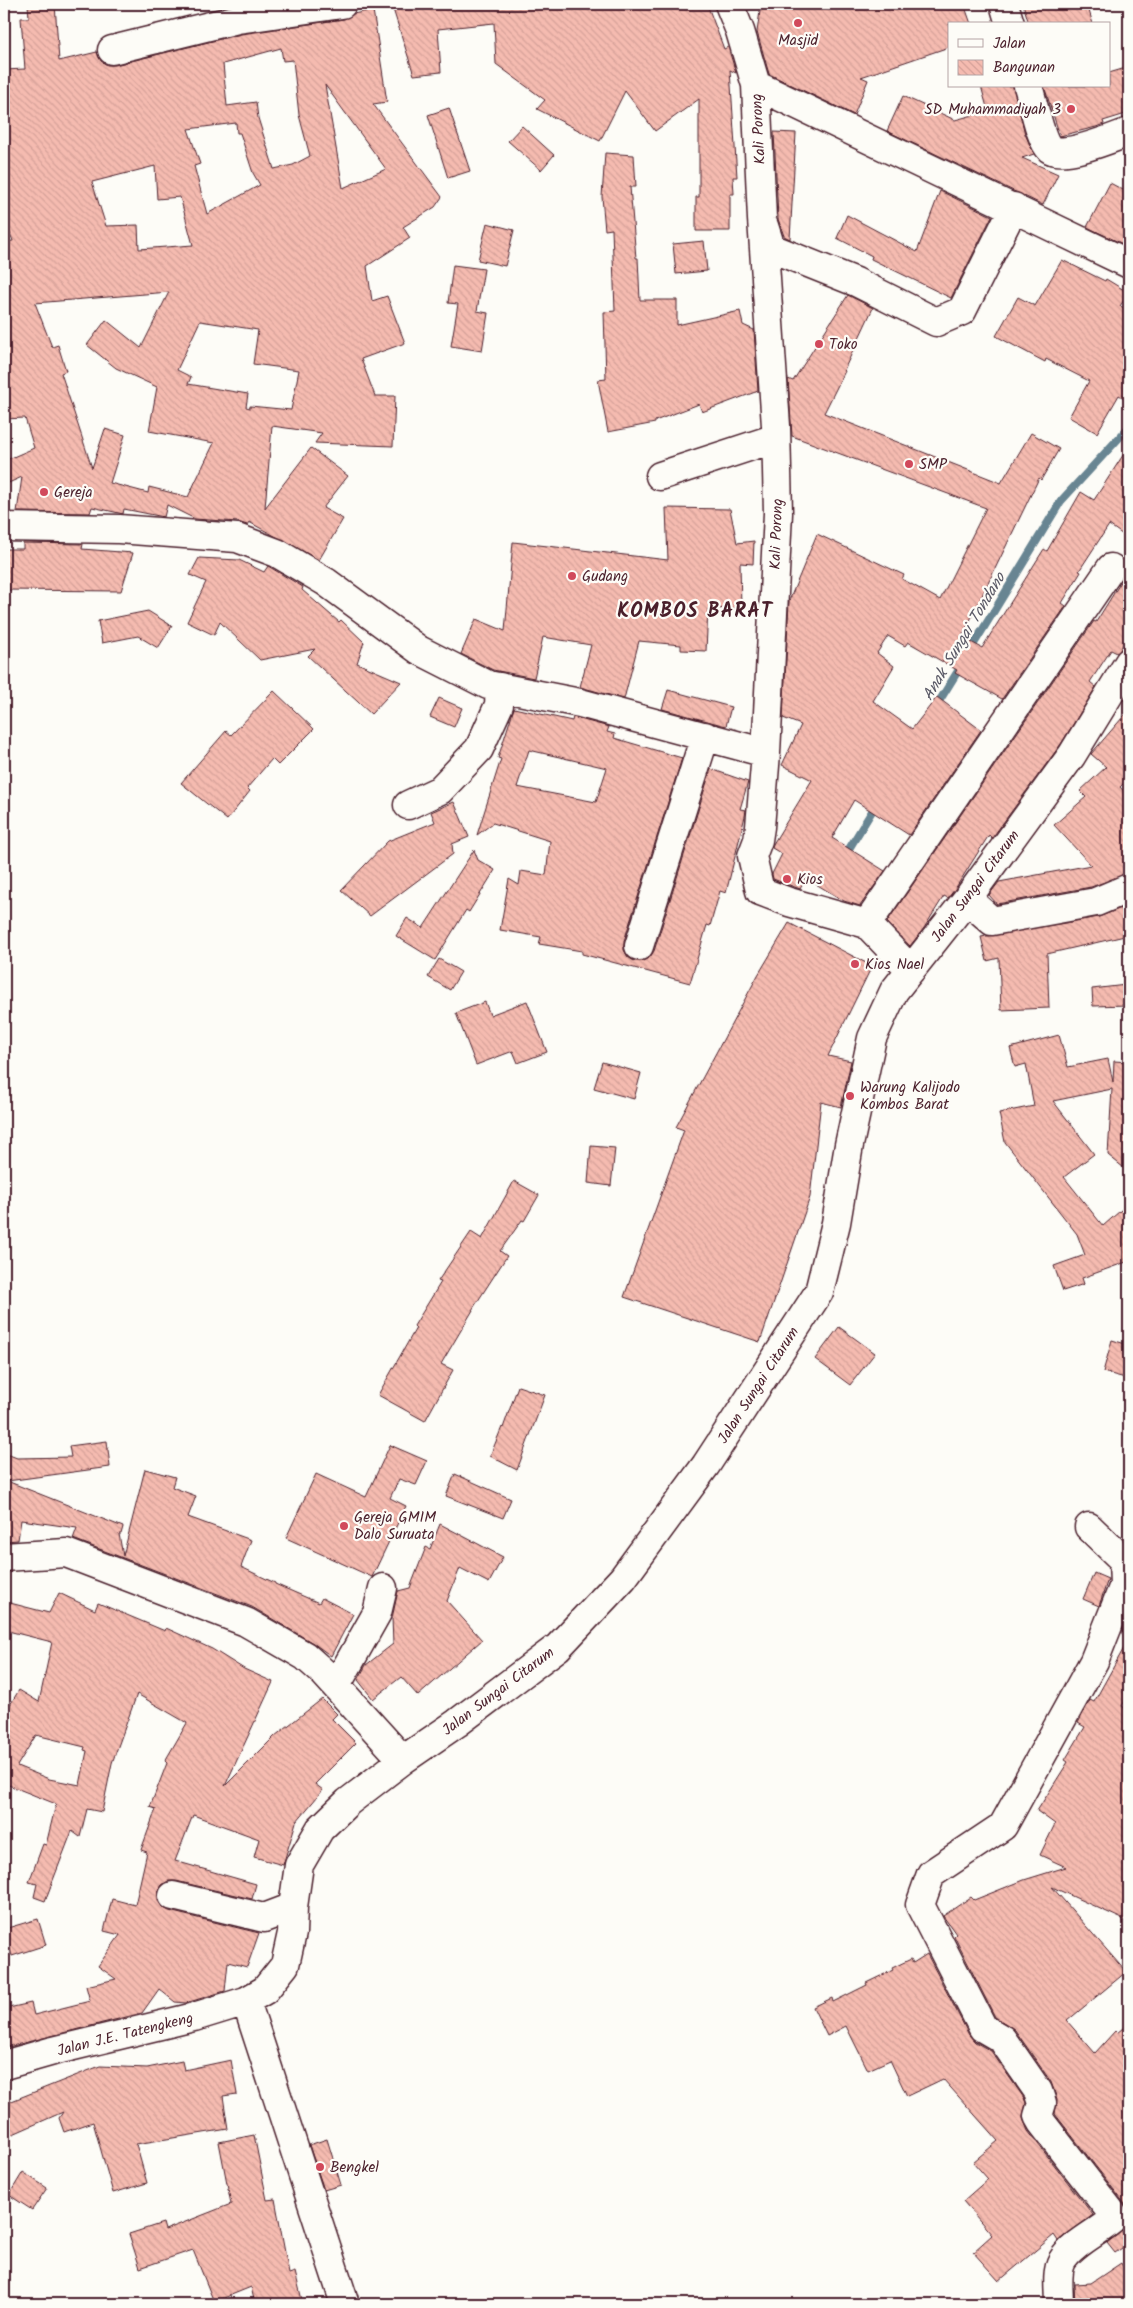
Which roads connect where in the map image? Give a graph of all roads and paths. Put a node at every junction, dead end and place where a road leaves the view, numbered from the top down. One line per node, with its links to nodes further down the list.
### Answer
1 (342, 4): 5 (street)
2 (729, 4): 6 (street, Kali Porong)
3 (1004, 4): 4 (street)
4 (1009, 22)
5 (112, 50)
6 (756, 85): 9 (street); 10 (street, Kali Porong)
7 (1029, 88): 8 (street)
8 (1129, 132)
9 (1014, 207): 10 (street); 11 (street)
10 (762, 219): 12 (street, Kali Porong)
11 (1129, 264)
12 (776, 438): 13 (street); 19 (street, Kali Porong)
13 (660, 476)
14 (4, 527): 17 (street)
15 (1112, 568): 23 (street)
16 (1129, 662): 22 (street, Jalan Sungai Citarum)
17 (500, 687): 18 (street); 20 (street)
18 (705, 736): 19 (street); 24 (street)
19 (766, 753): 23 (street, Kali Porong)
20 (408, 805)
21 (1129, 888): 22 (street)
22 (967, 899): 25 (street, Jalan Sungai Citarum)
23 (867, 924): 25 (street)
24 (639, 946)
25 (911, 970): 30 (street, Jalan Sungai Citarum)
26 (1089, 1527): 36 (street)
27 (4, 1557): 29 (street)
28 (383, 1588): 29 (street)
29 (336, 1686): 30 (street)
30 (403, 1760): 32 (street, Jalan Sungai Citarum)
31 (173, 1896): 32 (street)
32 (293, 1907): 33 (street, Jalan Sungai Citarum)
33 (246, 2001): 34 (street, Jalan J.E. Tatengkeng); 35 (street)
34 (4, 2066)
35 (345, 2304)
36 (1058, 2304)

